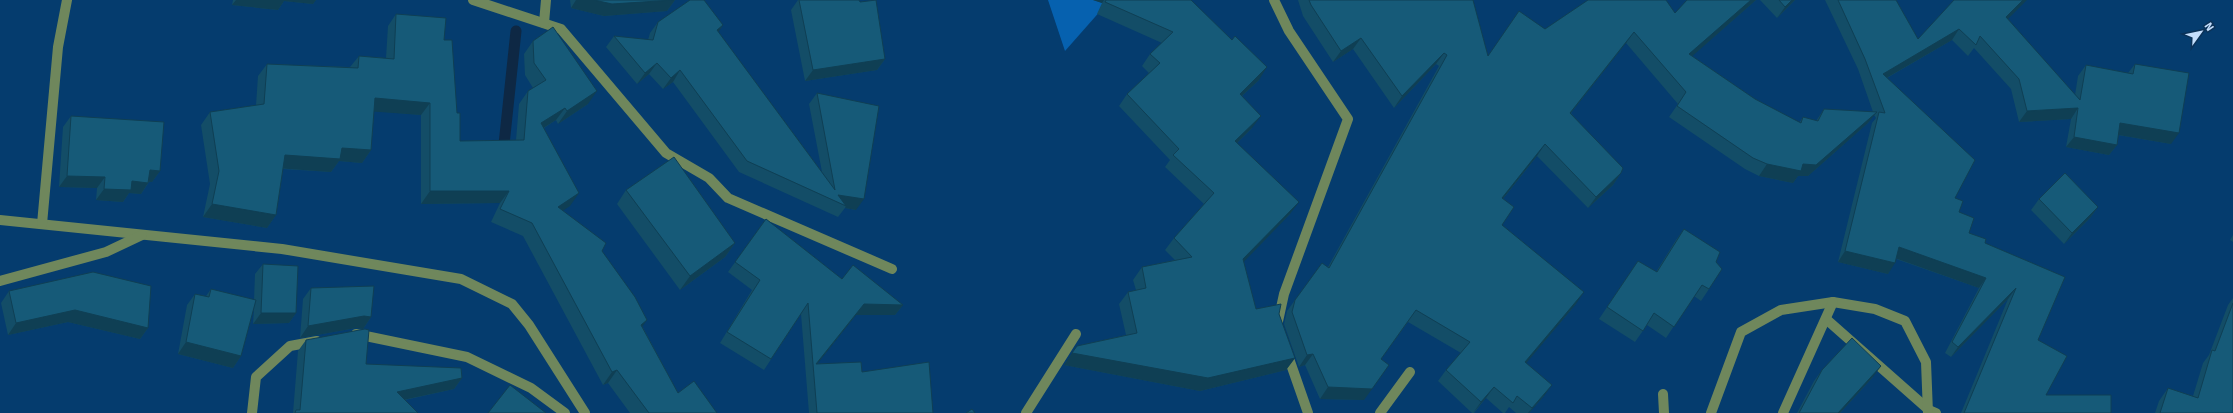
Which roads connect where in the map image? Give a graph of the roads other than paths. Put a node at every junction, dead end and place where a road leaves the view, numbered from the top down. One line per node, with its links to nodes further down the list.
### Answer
1 (67, 0): 7 (street)
2 (473, 0): 5 (street)
3 (546, 0): 5 (street)
4 (1274, 0): 23 (street)
5 (544, 23): 9 (street)
6 (0, 220): 7 (street)
7 (42, 224): 8 (street)
8 (142, 235): 10 (street); 21 (street)
9 (892, 269)
10 (0, 280)
11 (1833, 302): 12 (street); 18 (street); 26 (street)
12 (1826, 319): 18 (street); 27 (street)
13 (1076, 334): 22 (street)
14 (344, 336): 20 (street)
15 (324, 339): 19 (street)
16 (1410, 372): 24 (street)
17 (1663, 394): 25 (street)
18 (1931, 412)
19 (252, 413)
20 (565, 413)
21 (585, 413)
22 (1026, 413)
23 (1308, 413)
24 (1380, 413)
25 (1664, 413)
26 (1711, 413)
27 (1783, 413)

